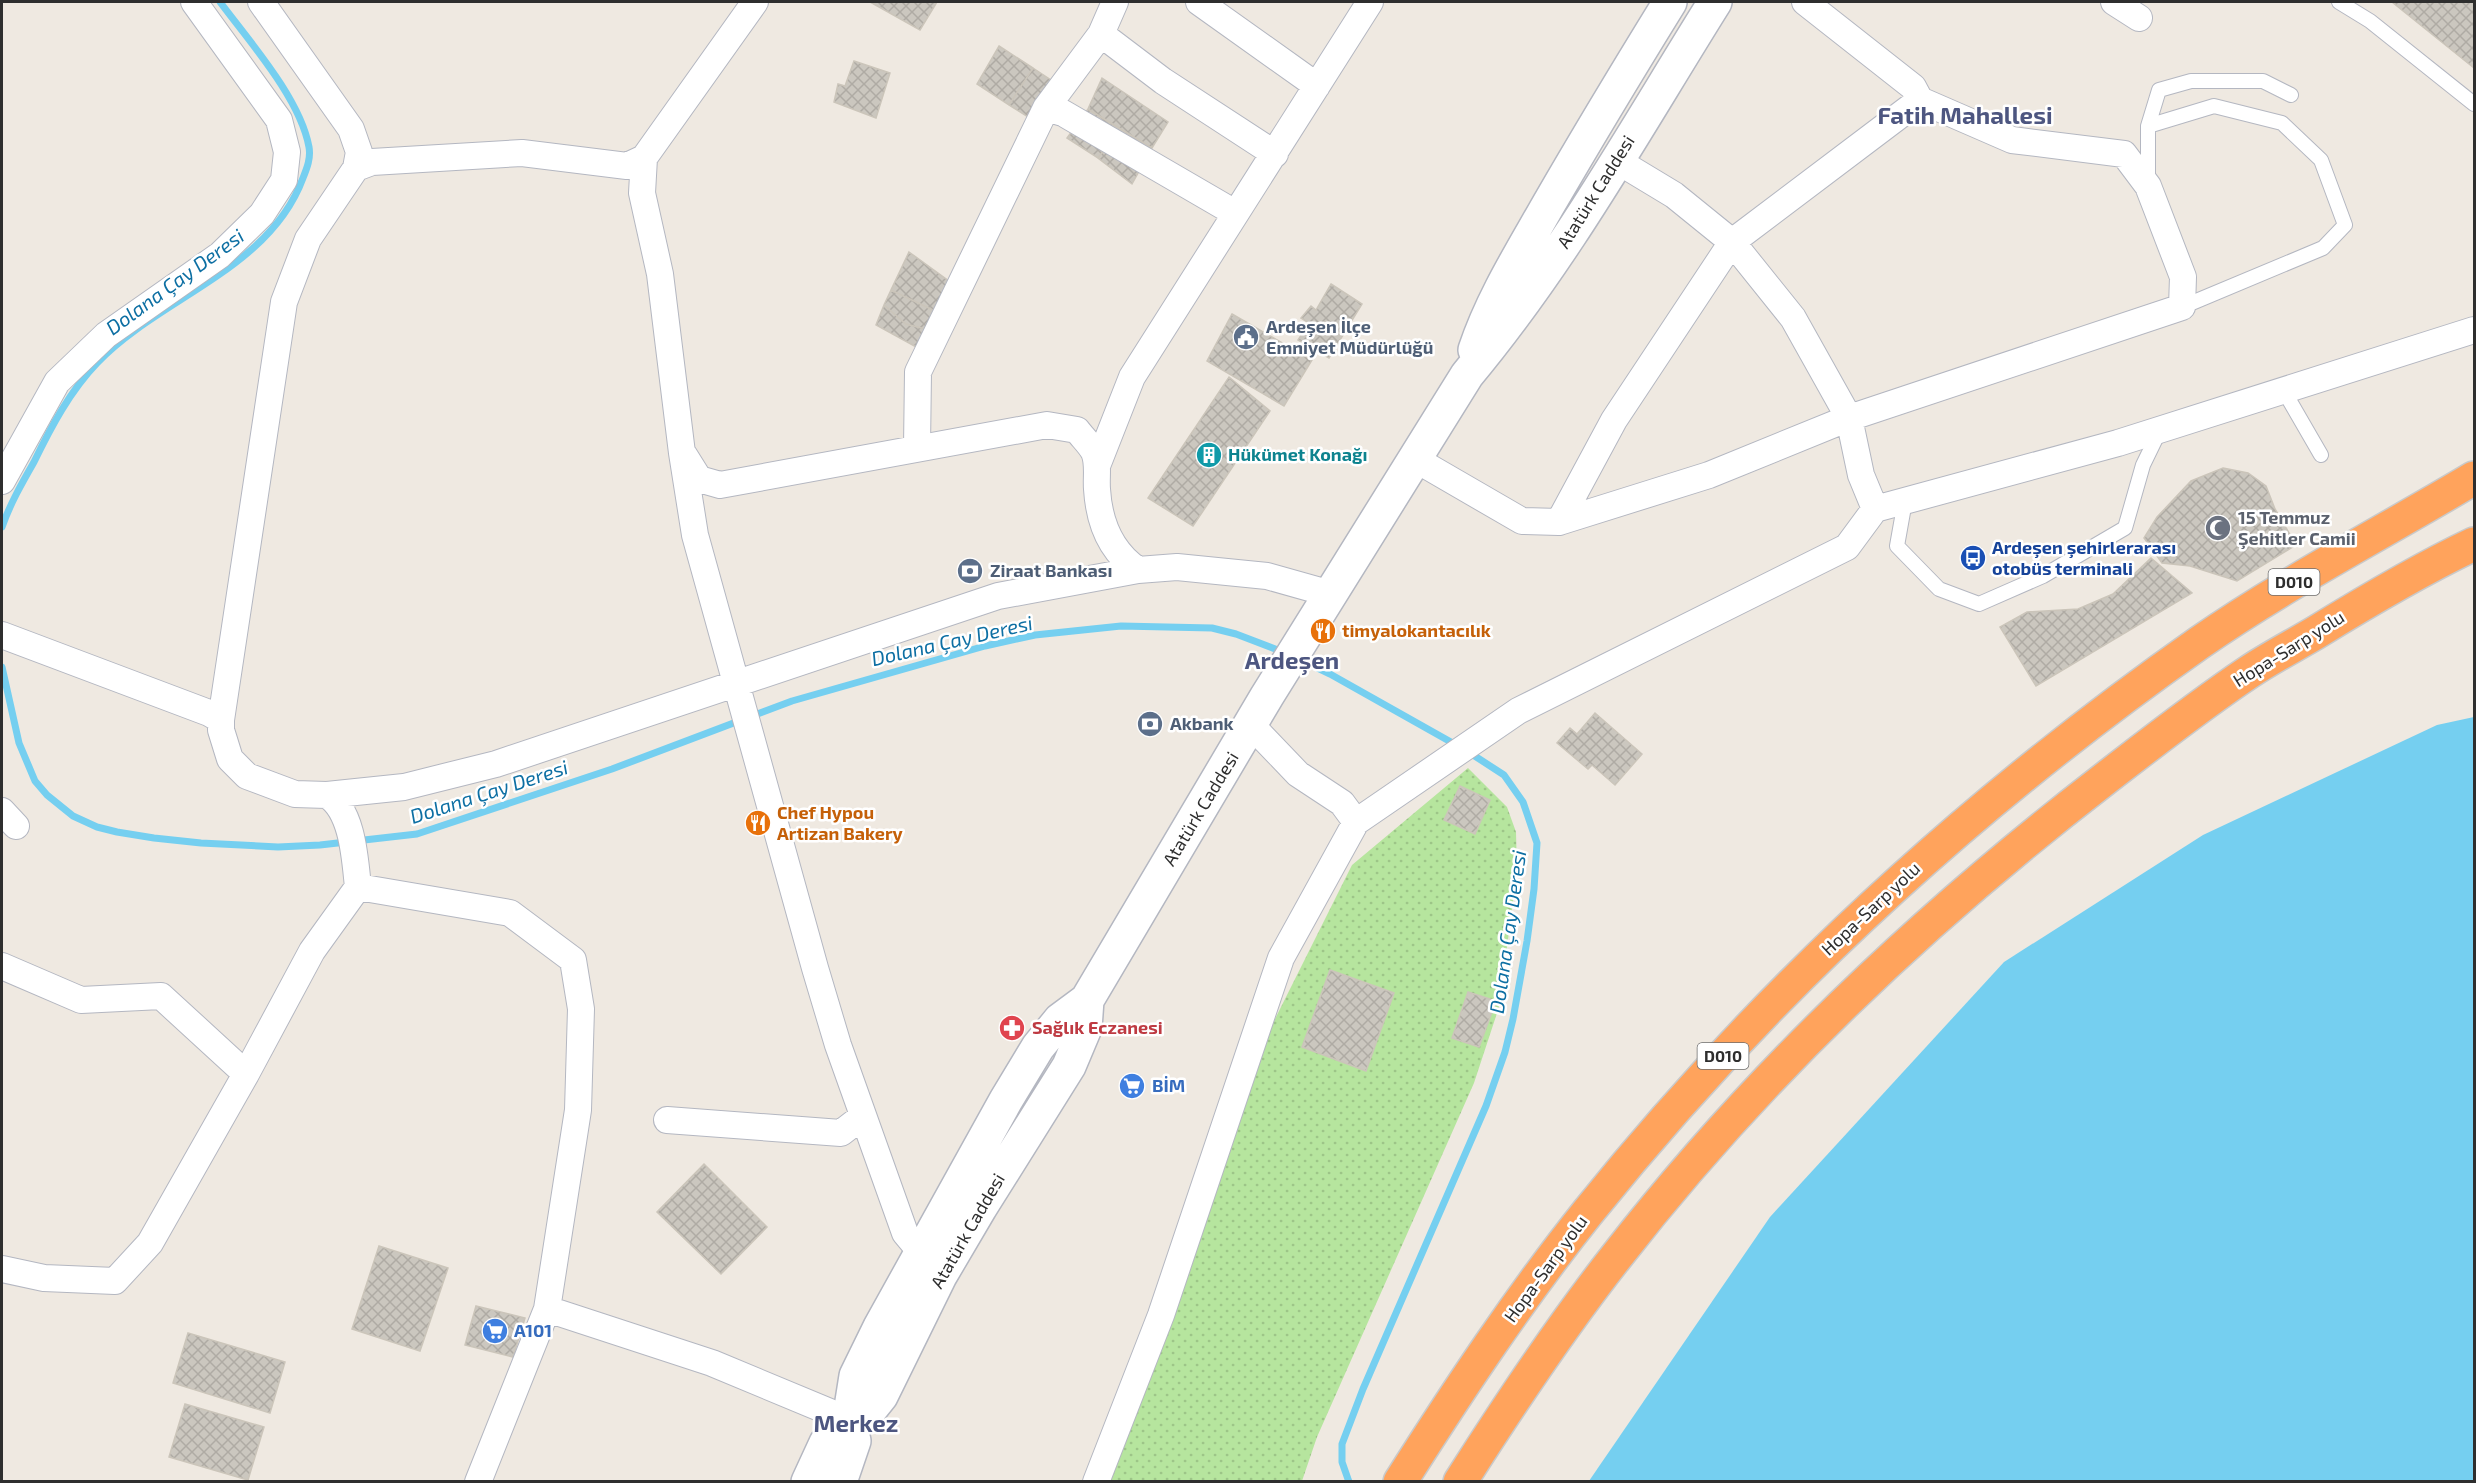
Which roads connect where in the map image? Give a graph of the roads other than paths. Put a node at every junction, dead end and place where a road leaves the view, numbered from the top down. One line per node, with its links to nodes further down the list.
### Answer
1 (195, 2): 39 (street)
2 (261, 2): 23 (street)
3 (754, 2): 21 (street)
4 (1115, 2): 13 (street)
5 (1199, 2): 14 (street)
6 (1370, 2): 14 (street)
7 (1670, 2): 29 (main road, Atatürk Caddesi)
8 (1715, 2): 22 (main road, Atatürk Caddesi)
9 (1805, 2): 16 (street)
10 (2114, 2): 12 (street)
11 (2339, 2): 17 (lane)
12 (2139, 18)
13 (1101, 34): 18 (street); 20 (street)
14 (1317, 86): 20 (street)
15 (2291, 95): 19 (lane)
16 (1920, 100): 24 (street); 26 (street)
17 (2475, 104)
18 (1046, 108): 25 (street); 33 (street)
19 (2148, 126): 24 (lane); 27 (lane)
20 (1275, 154): 25 (street)
21 (644, 158): 23 (street); 34 (street)
22 (1616, 160): 26 (street); 29 (main road, Atatürk Caddesi)
23 (356, 168): 48 (street)
24 (2148, 186): 27 (street)
25 (1235, 213): 37 (street)
26 (1732, 242): 31 (street); 42 (street)
27 (2182, 306): 31 (street)
28 (2475, 330): 30 (street)
29 (1467, 375): 36 (main road, Atatürk Caddesi)
30 (2284, 391): 32 (street); 35 (lane)
31 (1849, 418): 41 (street); 42 (street)
32 (2160, 430): 40 (street); 40 (lane)
33 (917, 447): 34 (street); 37 (street)
34 (682, 453): 47 (street)
35 (2321, 454)
36 (1415, 459): 42 (street); 45 (main road, Atatürk Caddesi)
37 (1097, 466): 44 (street)
38 (2475, 478): 66 (highway, Hopa-Sarp yolu / D010)
39 (2, 481)
40 (1905, 501): 41 (street)
41 (1875, 509): 51 (street)
42 (1559, 522)
43 (2475, 544): 67 (highway, Hopa-Sarp yolu / D010)
44 (1138, 570): 45 (street); 47 (street)
45 (1323, 607): 49 (main road, Atatürk Caddesi)
46 (10, 638): 48 (street)
47 (739, 691): 50 (street); 56 (street)
48 (221, 720): 50 (street)
49 (1251, 725): 51 (street); 54 (main road, Atatürk Caddesi)
50 (327, 795): 52 (street)
51 (1356, 822): 65 (street)
52 (357, 877): 55 (street); 60 (street)
53 (2, 966): 55 (street)
54 (1087, 1000): 58 (main road, Atatürk Caddesi); 61 (main road, Atatürk Caddesi)
55 (246, 1074): 59 (street)
56 (864, 1116): 57 (street); 58 (street)
57 (667, 1120)
58 (928, 1240): 61 (main road, Atatürk Caddesi)
59 (2, 1269)
60 (547, 1309): 61 (street); 62 (street)
61 (849, 1420): 63 (main road, Atatürk Caddesi); 64 (main road, Atatürk Caddesi)
62 (478, 1482)
63 (808, 1482)
64 (840, 1482)
65 (1096, 1482)
66 (1400, 1482)
67 (1460, 1482)

